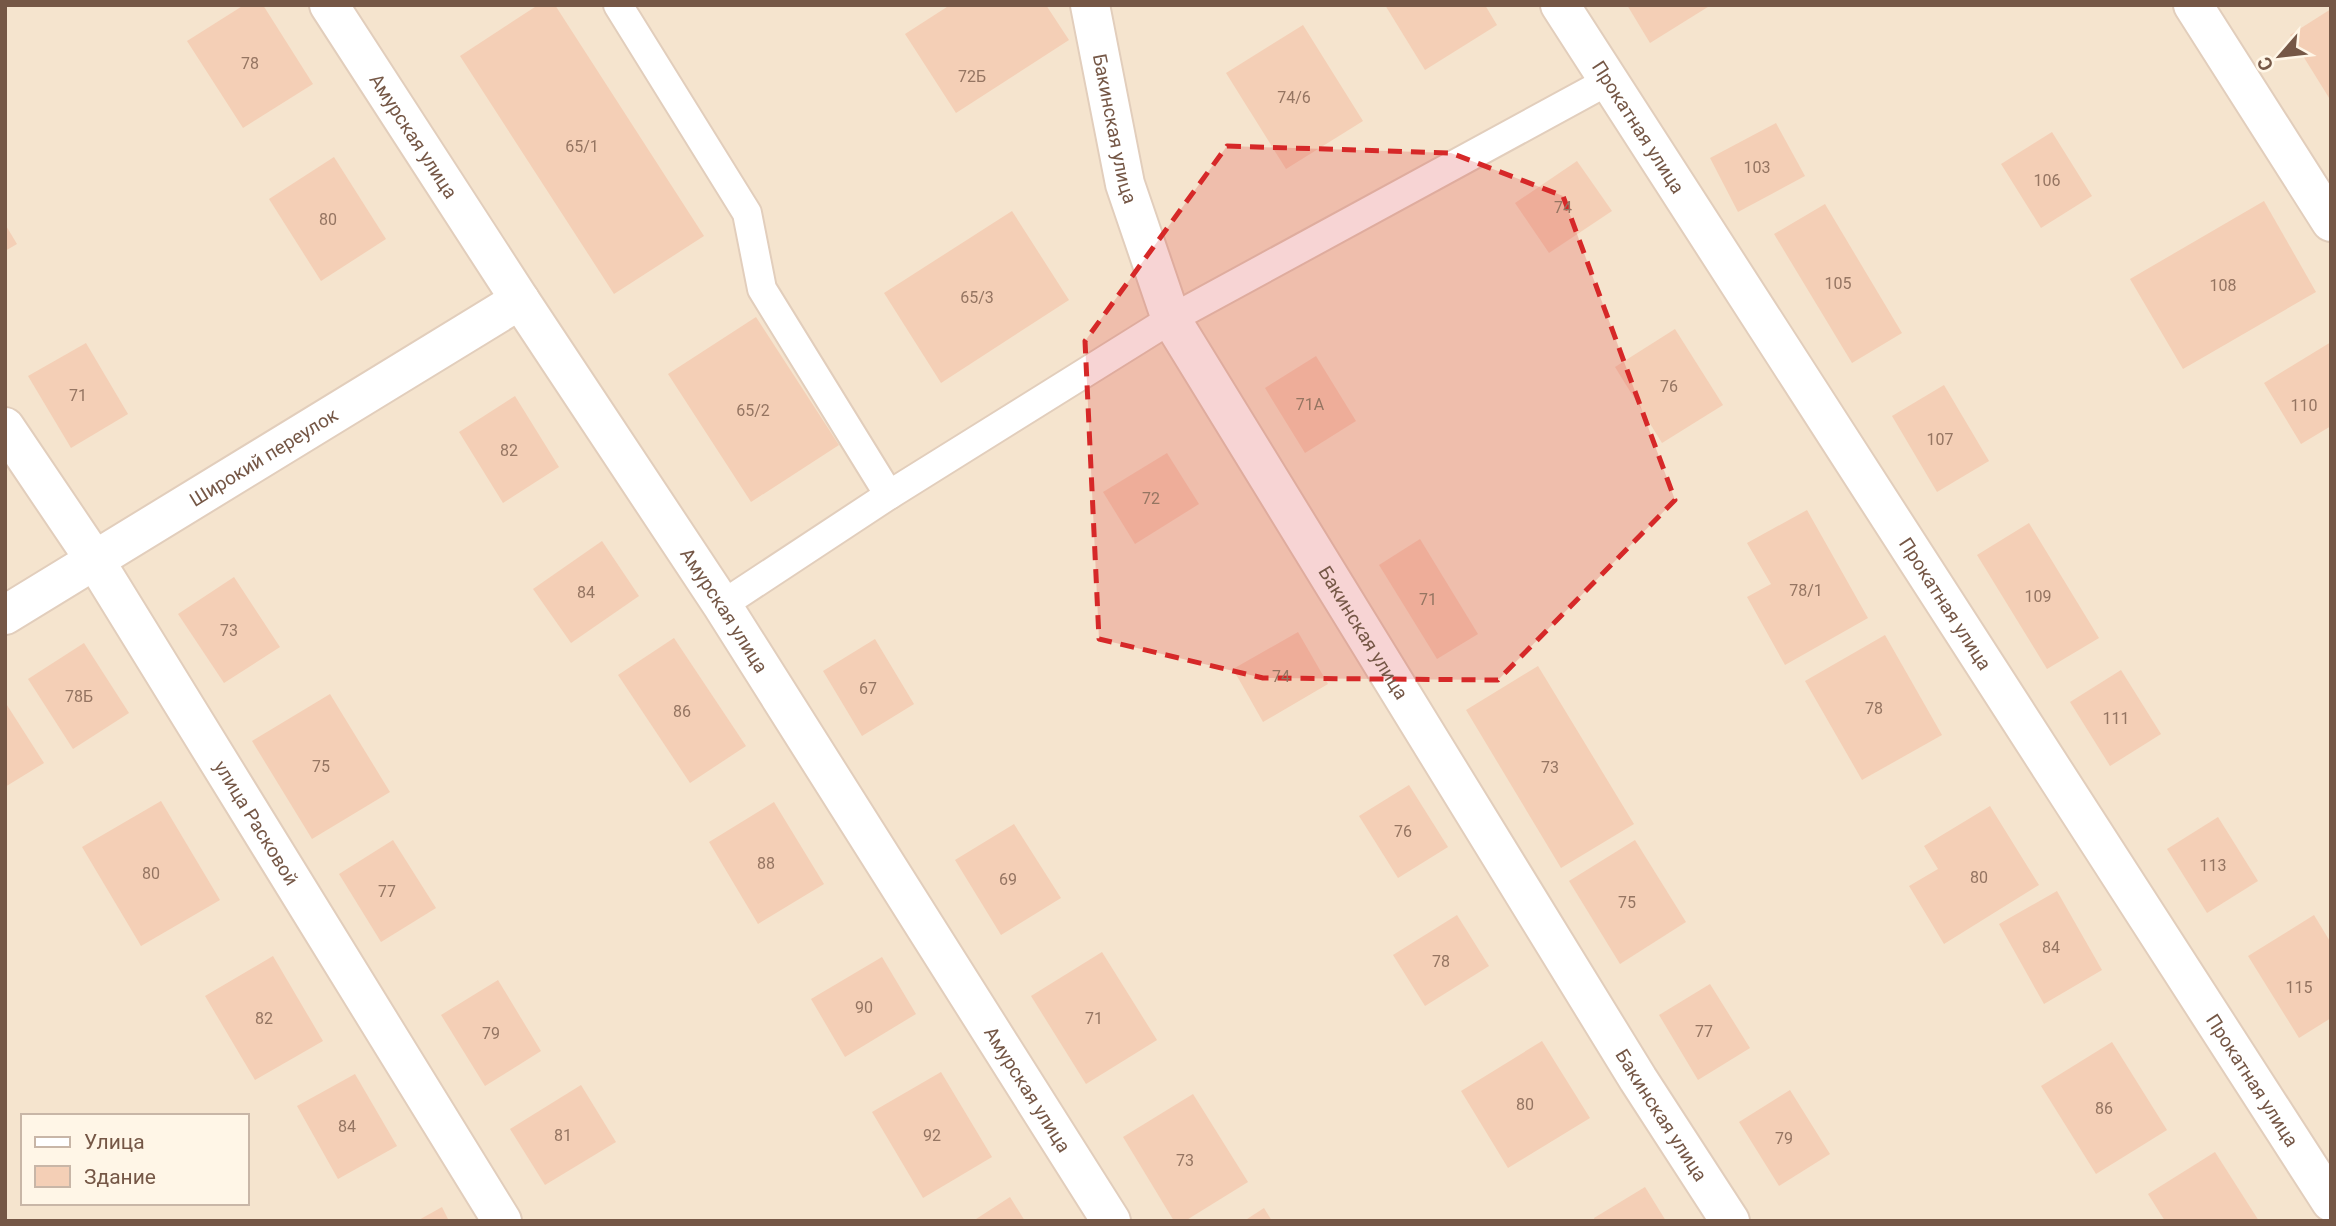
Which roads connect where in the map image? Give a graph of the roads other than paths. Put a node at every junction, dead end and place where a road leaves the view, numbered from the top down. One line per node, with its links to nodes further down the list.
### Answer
1 (330, 5): 8 (street, Амурская улица)
2 (618, 5): 11 (lane)
3 (1090, 5): 9 (street, Бакинская улица)
4 (1560, 5): 6 (street, Прокатная улица)
5 (2193, 5): 7 (street)
6 (1608, 81): 9 (lane); 15 (street, Прокатная улица)
7 (2331, 222)
8 (520, 300): 12 (street, Широкий переулок); 13 (street, Амурская улица)
9 (1171, 318): 11 (lane); 18 (street, Бакинская улица)
10 (5, 427): 12 (street, улица Расковой)
11 (889, 495): 13 (lane)
12 (94, 559): 14 (street, Широкий переулок); 16 (street, улица Расковой)
13 (722, 605): 17 (street, Амурская улица)
14 (5, 615)
15 (2331, 1202)
16 (502, 1221)
17 (1111, 1221)
18 (1730, 1221)

